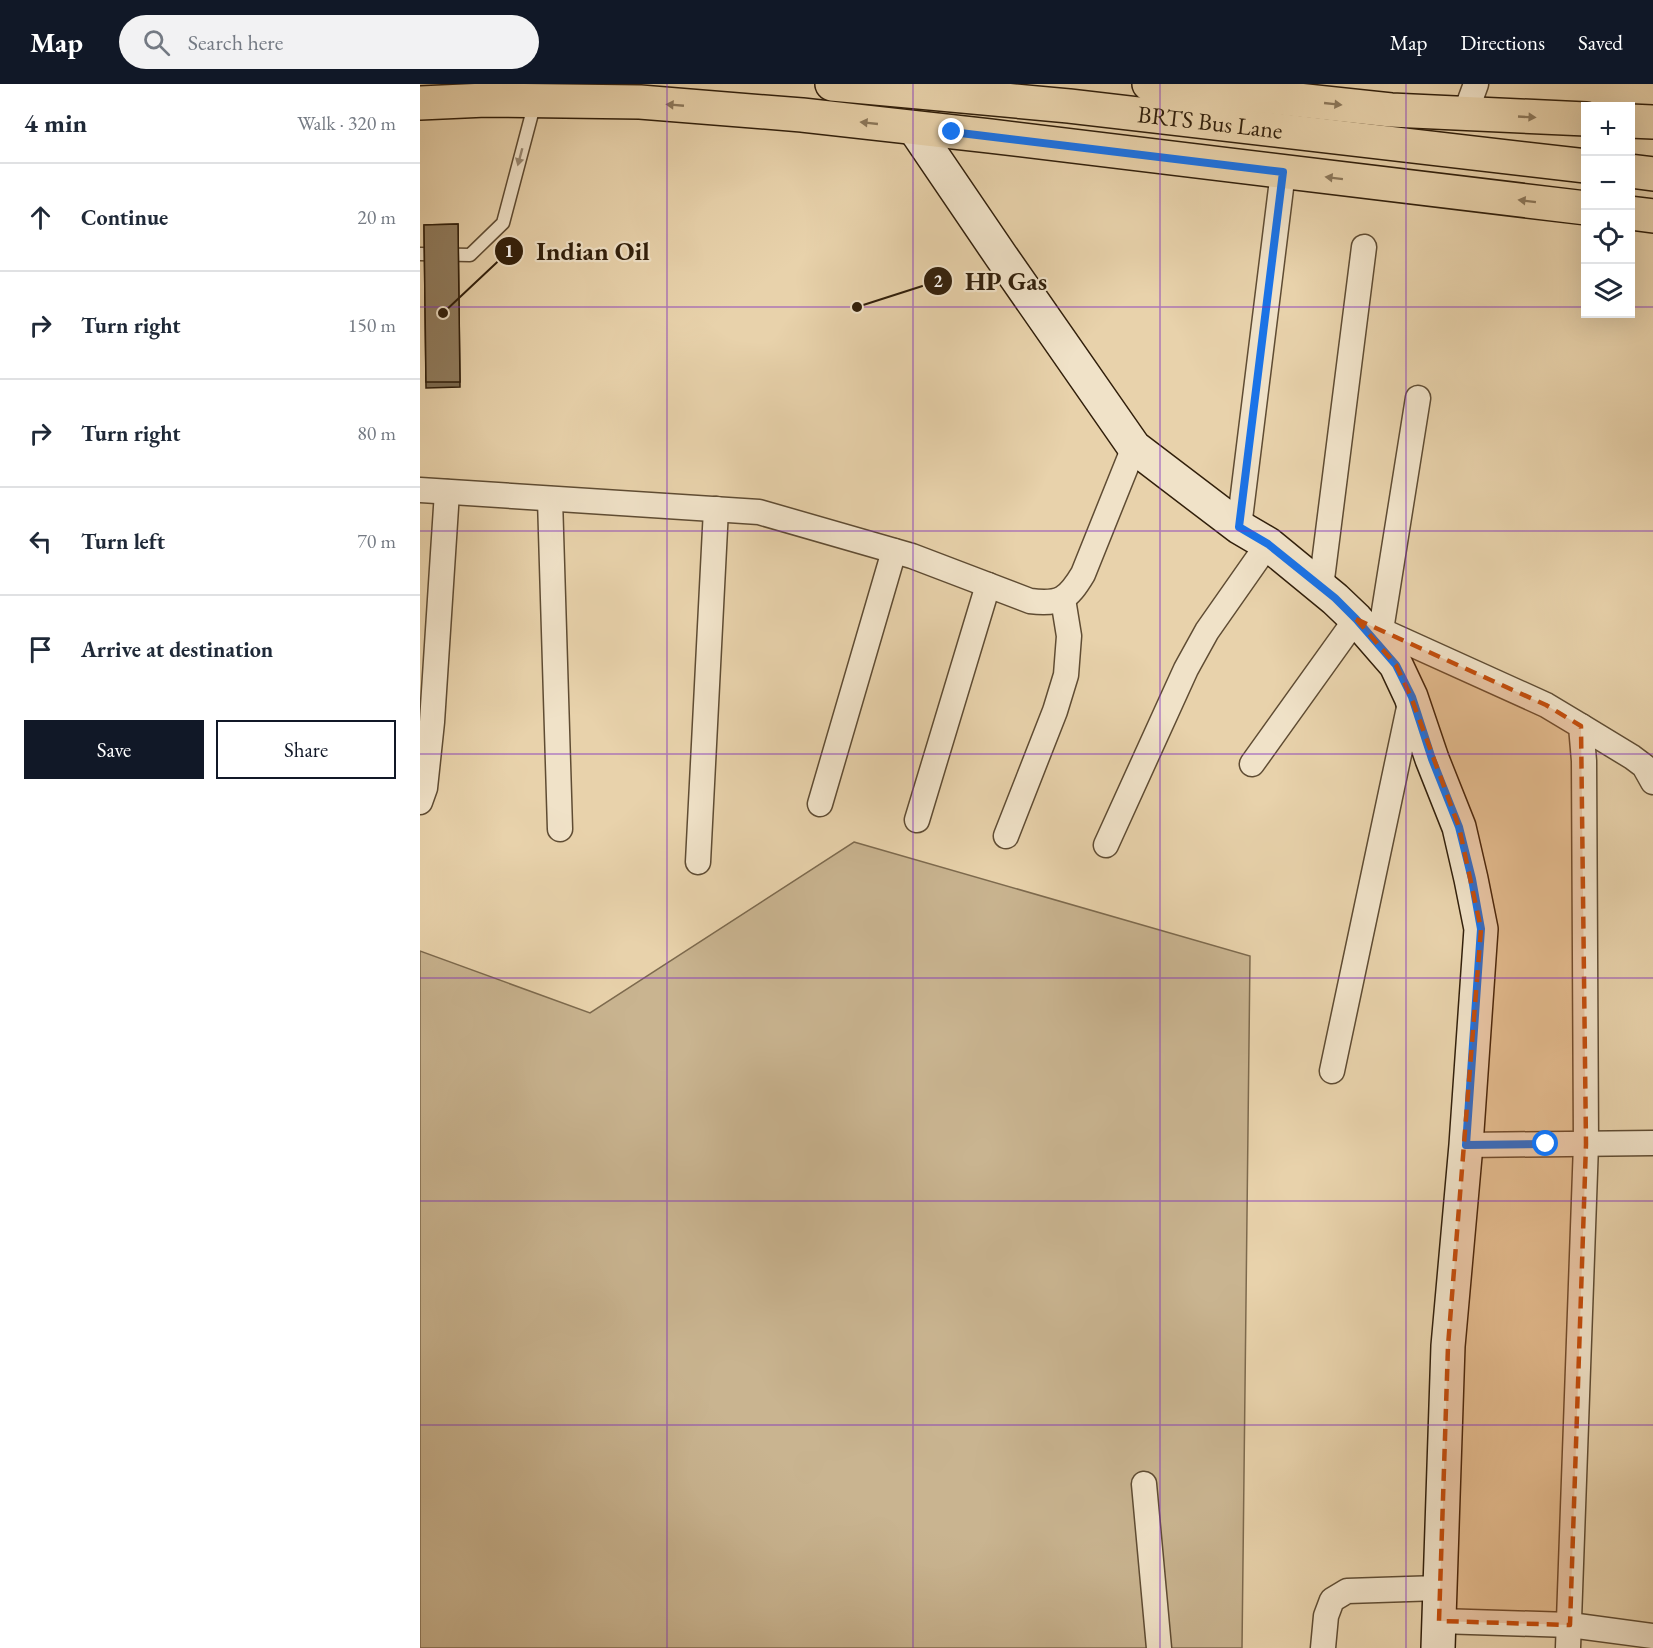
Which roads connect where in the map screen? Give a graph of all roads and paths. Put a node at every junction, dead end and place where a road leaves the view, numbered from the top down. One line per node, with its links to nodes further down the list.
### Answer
1 (832, 84): 10 (main road, BRTS Bus Lane)
2 (1149, 84): 3 (main road, one-way to 3)
3 (1471, 99): 6 (main road, one-way to 6)
4 (536, 101): 5 (main road); 9 (main road, one-way to 4); 18 (lane, one-way to 18)
5 (420, 103)
6 (1581, 118)
7 (1635, 122): 8 (main road)
8 (1653, 123)
9 (914, 128): 11 (main road); 20 (street)
10 (1581, 165)
11 (1283, 172): 14 (main road, one-way to 11); 25 (street)
12 (1635, 172): 13 (main road)
13 (1653, 174)
14 (1581, 207)
15 (1635, 214): 16 (main road)
16 (1653, 216)
17 (1364, 247): 29 (street)
18 (420, 254)
19 (1418, 398): 31 (street)
20 (1134, 447): 25 (street); 30 (street)
21 (420, 490): 22 (street)
22 (447, 492): 23 (street); 36 (street)
23 (550, 499): 24 (street); 39 (street)
24 (716, 510): 27 (street); 42 (street)
25 (1239, 527): 26 (street)
26 (1268, 544): 29 (street); 41 (street)
27 (894, 551): 28 (street); 37 (street)
28 (988, 585): 30 (street); 38 (street)
29 (1321, 587): 31 (street)
30 (1063, 599): 40 (street)
31 (1369, 624): 32 (street); 33 (street); 34 (street)
32 (1412, 697): 43 (street); 46 (street)
33 (1581, 726): 35 (street); 45 (street)
34 (1252, 764)
35 (1653, 782)
36 (420, 802)
37 (820, 804)
38 (918, 820)
39 (561, 830)
40 (1006, 836)
41 (1106, 845)
42 (698, 862)
43 (1332, 1071)
44 (1653, 1143): 45 (street)
45 (1586, 1144): 46 (street); 51 (street)
46 (1466, 1145): 48 (street)
47 (1144, 1484): 52 (street)
48 (1439, 1588): 49 (street); 53 (street)
49 (1438, 1634): 51 (street)
50 (1653, 1636): 51 (street)
51 (1569, 1637)
52 (1159, 1648)
53 (1323, 1648)

